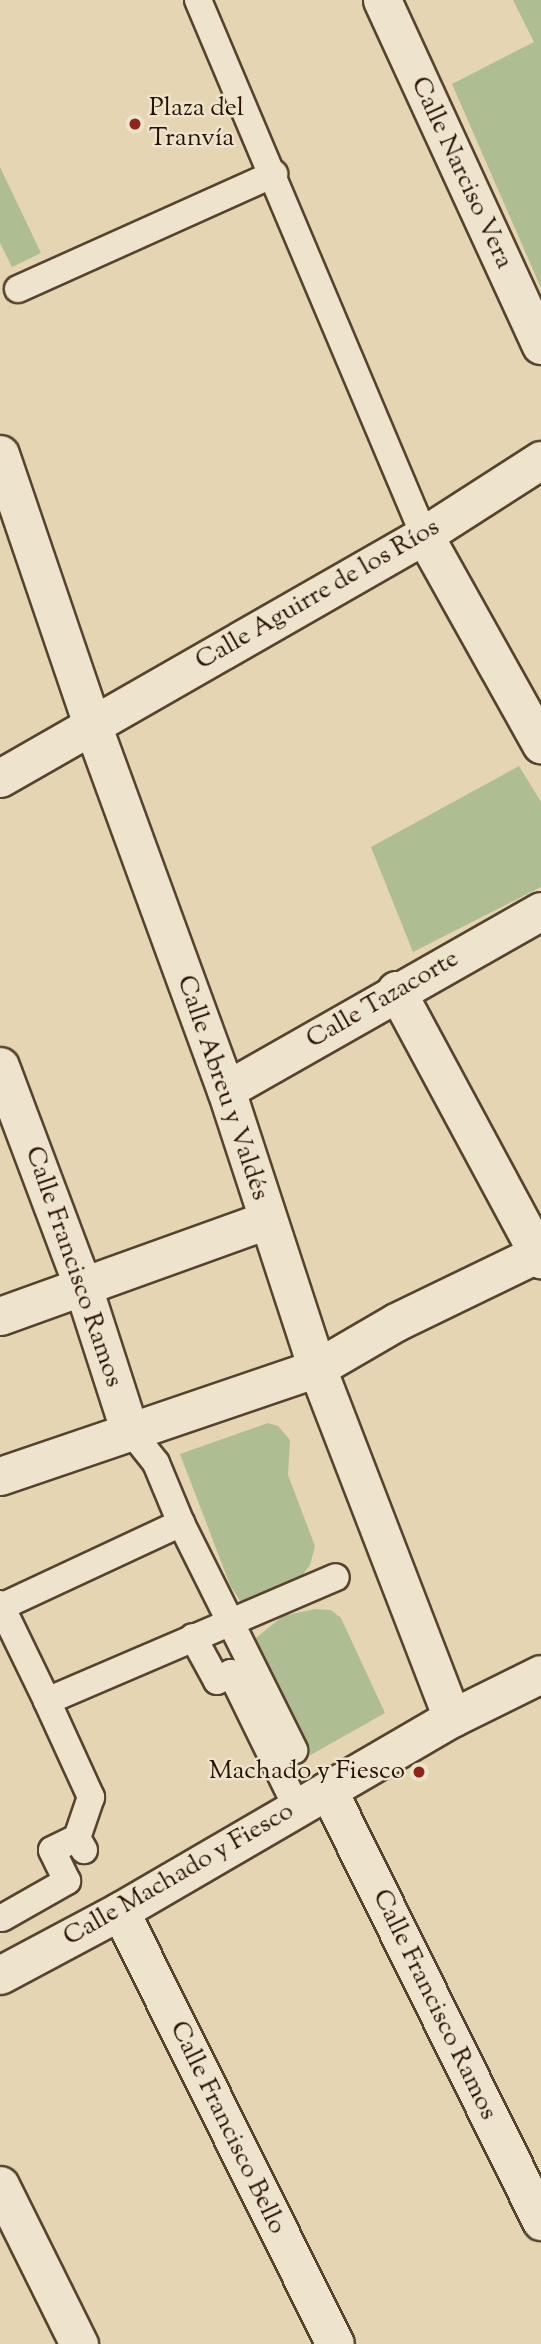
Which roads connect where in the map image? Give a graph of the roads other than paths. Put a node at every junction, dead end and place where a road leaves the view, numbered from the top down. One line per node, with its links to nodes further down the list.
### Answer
1 (198, 0): 3 (street)
2 (382, 0): 5 (street, Calle Narciso Vera)
3 (274, 174): 4 (street); 8 (street)
4 (18, 289)
5 (541, 345)
6 (0, 454): 9 (street, Calle Abreu y Valdés)
7 (541, 460): 8 (street, Calle Aguirre de los Ríos)
8 (424, 535): 9 (street, Calle Aguirre de los Ríos); 10 (street)
9 (93, 727): 11 (street, Calle Aguirre de los Ríos); 15 (street, Calle Abreu y Valdés)
10 (541, 744)
11 (0, 778)
12 (541, 911): 13 (street, Calle Tazacorte)
13 (396, 990): 15 (street, Calle Tazacorte); 17 (street)
14 (0, 1066): 18 (street, Calle Francisco Ramos)
15 (226, 1090): 16 (street, Calle Abreu y Valdés)
16 (266, 1220): 18 (street); 20 (street, Calle Abreu y Valdés)
17 (540, 1254): 20 (street)
18 (83, 1287): 19 (street); 21 (street, Calle Francisco Ramos)
19 (0, 1316)
20 (317, 1368): 21 (street); 30 (street, Calle Abreu y Valdés)
21 (129, 1429): 22 (street); 23 (street)
22 (0, 1476)
23 (181, 1523): 25 (street); 26 (street)
24 (336, 1577): 26 (street)
25 (1, 1606): 29 (street)
26 (232, 1623): 27 (street); 31 (street)
27 (193, 1637): 29 (street); 32 (street)
28 (537, 1687): 30 (street, Calle Machado y Fiesco)
29 (47, 1700): 34 (street)
30 (452, 1718): 32 (street, Calle Machado y Fiesco)
31 (294, 1750)
32 (313, 1799): 33 (street, Calle Machado y Fiesco); 37 (street, Calle Francisco Ramos)
33 (120, 1911): 35 (street, Calle Machado y Fiesco); 39 (street, Calle Francisco Bello)
34 (2, 1918)
35 (0, 1975)
36 (0, 2185): 38 (street)
37 (541, 2221)
38 (79, 2344)
39 (335, 2344)

